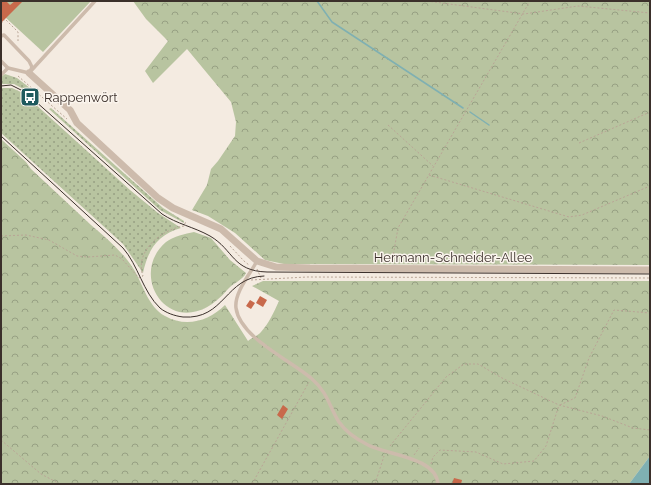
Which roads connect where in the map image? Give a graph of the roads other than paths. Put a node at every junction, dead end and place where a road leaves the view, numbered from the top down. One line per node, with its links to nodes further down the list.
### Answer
1 (95, 1): 5 (lane)
2 (1, 36): 5 (lane)
3 (1, 61): 4 (lane)
4 (8, 68): 5 (lane, Hermann-Schneider-Allee); 6 (lane)
5 (30, 73): 7 (street, Hermann-Schneider-Allee)
6 (1, 75)
7 (257, 261): 8 (street, Hermann-Schneider-Allee); 9 (lane)
8 (650, 270)
9 (438, 484)

